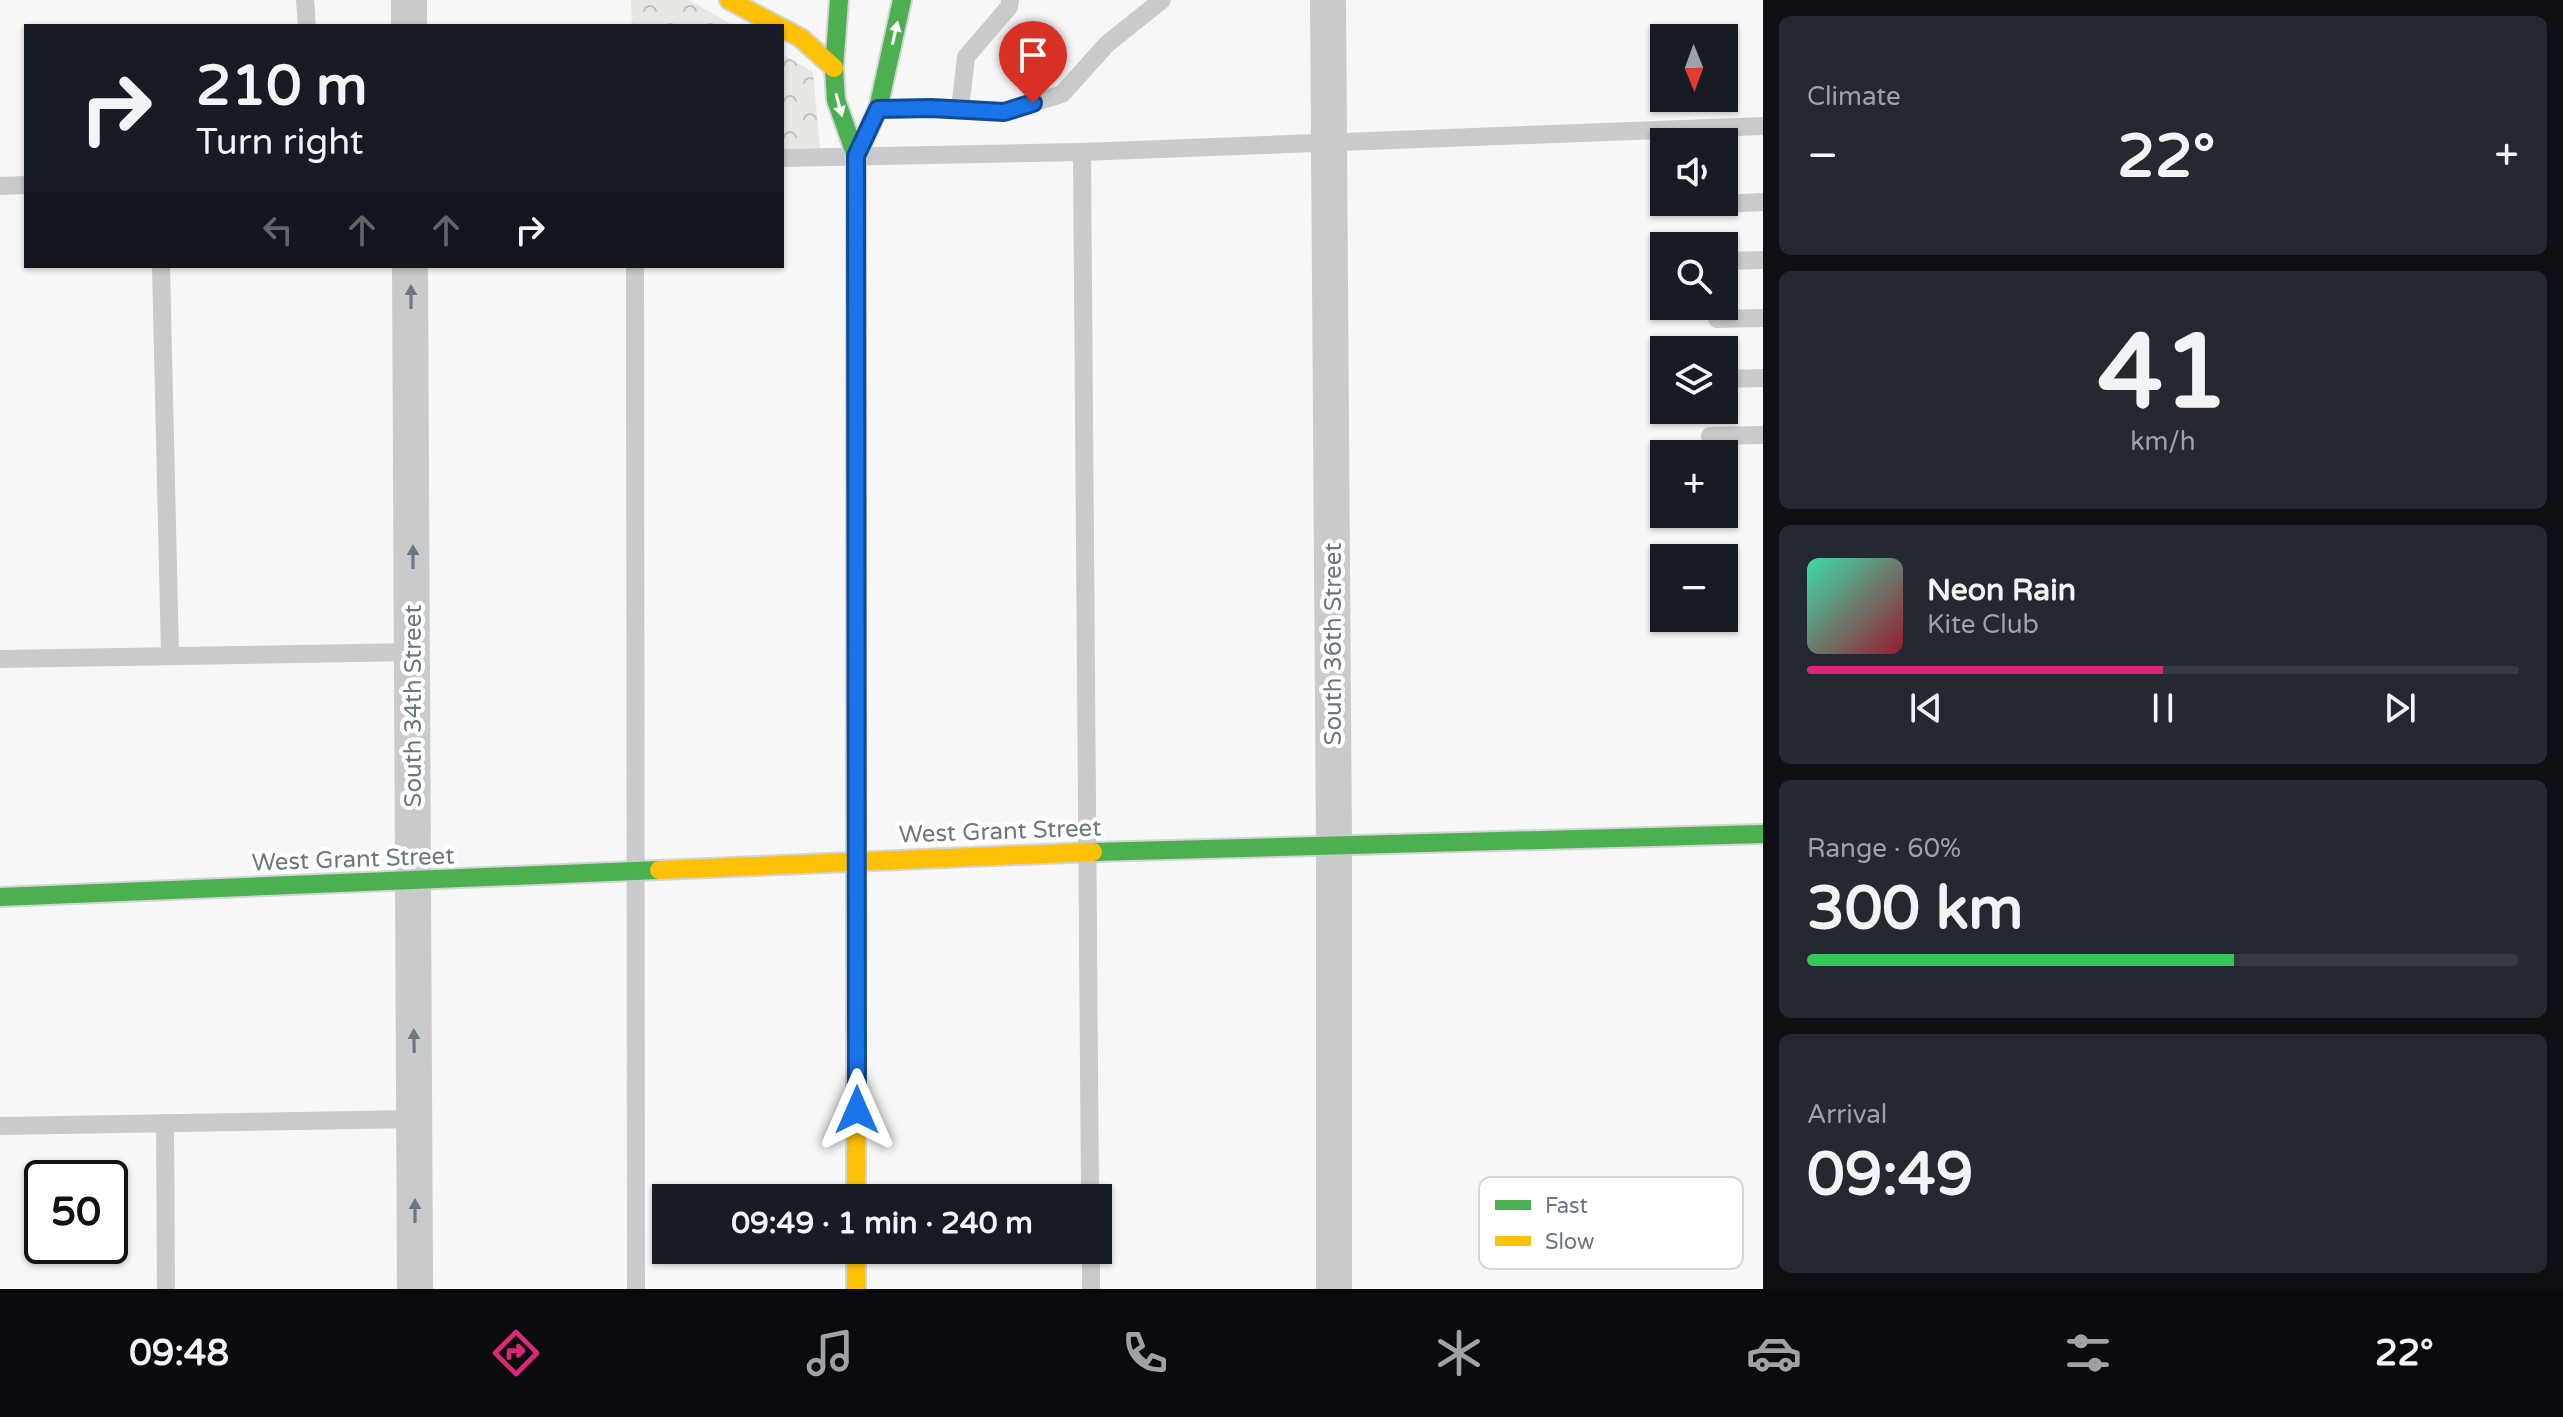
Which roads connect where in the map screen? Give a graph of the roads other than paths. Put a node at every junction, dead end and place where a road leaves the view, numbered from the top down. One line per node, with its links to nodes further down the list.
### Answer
1 (305, 0): 9 (lane)
2 (409, 0): 10 (street)
3 (729, 0): 11 (street)
4 (839, 0): 13 (street)
5 (902, 0): 14 (street, one-way to 5)
6 (1010, 0): 15 (lane)
7 (1162, 0): 15 (lane)
8 (1328, 0): 17 (street, South 36th Street)
9 (307, 24)
10 (409, 24)
11 (774, 24)
12 (784, 29): 13 (street)
13 (834, 68): 19 (street, one-way to 19)
14 (878, 109): 15 (lane); 19 (street)
15 (960, 109)
16 (1763, 126): 17 (lane)
17 (1330, 143): 18 (lane); 40 (street, South 36th Street)
18 (1082, 152): 19 (lane); 41 (lane)
19 (856, 156): 20 (lane); 42 (street)
20 (784, 158)
21 (24, 185): 22 (lane)
22 (0, 186)
23 (1763, 202): 24 (lane)
24 (1738, 203)
25 (1763, 260): 26 (lane)
26 (1738, 261)
27 (161, 268): 37 (lane)
28 (410, 268): 36 (street, South 34th Street, one-way to 28)
29 (635, 268): 43 (lane)
30 (1763, 318): 31 (lane)
31 (1738, 319)
32 (1763, 378): 33 (lane)
33 (1738, 379)
34 (1763, 435): 35 (lane)
35 (1710, 436)
36 (414, 652): 37 (lane); 44 (street, South 34th Street)
37 (170, 655): 38 (lane)
38 (0, 659)
39 (1763, 834): 40 (street, West Grant Street)
40 (1334, 847): 41 (street, West Grant Street); 58 (street, South 36th Street)
41 (1086, 852): 42 (street, West Grant Street); 50 (lane)
42 (858, 860): 43 (street, West Grant Street); 49 (street)
43 (635, 869): 44 (street, West Grant Street); 55 (lane)
44 (412, 880): 45 (street, West Grant Street); 46 (street, South 34th Street, one-way to 44)
45 (0, 897)
46 (414, 1119): 47 (lane); 54 (street, South 34th Street, one-way to 46)
47 (165, 1123): 48 (lane); 53 (lane)
48 (0, 1126)
49 (856, 1184)
50 (1090, 1184)
51 (856, 1264): 56 (street)
52 (1091, 1264): 57 (lane)
53 (166, 1289)
54 (415, 1289)
55 (636, 1289)
56 (856, 1289)
57 (1091, 1289)
58 (1334, 1289)

